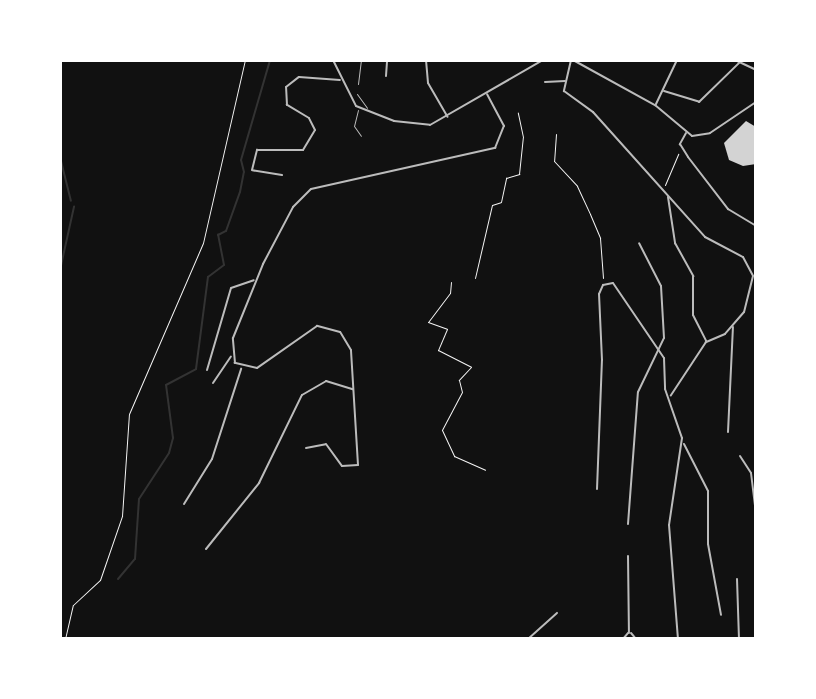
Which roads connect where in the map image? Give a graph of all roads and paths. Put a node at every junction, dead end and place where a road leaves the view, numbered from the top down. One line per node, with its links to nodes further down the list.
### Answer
1 (245, 60): 64 (path)
2 (333, 60): 13 (street)
3 (361, 60): 16 (lane)
4 (387, 60): 12 (street)
5 (426, 60): 25 (street)
6 (543, 60): 19 (street)
7 (572, 60): 14 (street); 21 (street)
8 (677, 60): 17 (street)
9 (735, 60): 10 (street)
10 (741, 61): 11 (street); 17 (street)
11 (756, 70)
12 (386, 76)
13 (341, 79): 22 (street); 30 (street)
14 (566, 81): 15 (street); 32 (street)
15 (545, 82)
16 (358, 84)
17 (664, 91): 21 (street)
18 (357, 94): 23 (lane)
19 (487, 94): 25 (street); 36 (street)
20 (756, 102): 26 (street)
21 (655, 105): 26 (street)
22 (359, 107): 23 (street); 28 (lane)
23 (366, 111): 25 (street)
24 (518, 113): 35 (path)
25 (449, 118)
26 (686, 133): 29 (street)
27 (556, 134): 38 (path)
28 (361, 136)
29 (682, 146): 31 (path); 33 (street)
30 (282, 175)
31 (665, 188)
32 (668, 196): 39 (street); 40 (street)
33 (756, 226)
34 (639, 243): 42 (street)
35 (475, 278)
36 (255, 281): 43 (street); 45 (street)
37 (451, 282): 53 (path)
38 (603, 283)
39 (733, 327): 40 (street); 49 (street)
40 (706, 342): 48 (street)
41 (652, 348): 42 (lane)
42 (657, 351): 48 (street); 54 (street); 57 (street)
43 (232, 356): 44 (street); 46 (street)
44 (241, 368): 47 (street); 55 (street)
45 (207, 370)
46 (213, 383)
47 (354, 389): 51 (street); 58 (street)
48 (671, 396): 50 (street)
49 (728, 432)
50 (682, 443): 62 (street); 68 (street)
51 (306, 448)
52 (740, 456): 56 (street)
53 (485, 470)
54 (597, 489)
55 (184, 504)
56 (756, 511)
57 (628, 524)
58 (206, 549)
59 (628, 556): 63 (street)
60 (737, 579): 69 (street)
61 (557, 613): 65 (street)
62 (721, 615)
63 (629, 633): 66 (street); 67 (street)
64 (65, 639)
65 (528, 639)
66 (623, 639)
67 (636, 639)
68 (678, 639)
69 (739, 639)

